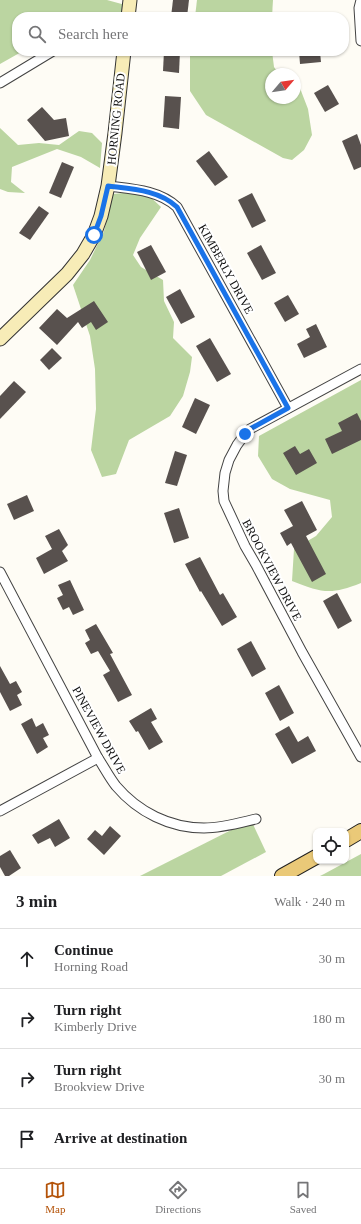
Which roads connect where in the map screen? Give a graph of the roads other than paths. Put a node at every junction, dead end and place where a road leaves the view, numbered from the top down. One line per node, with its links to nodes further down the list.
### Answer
1 (130, 0): 3 (street)
2 (361, 0): 4 (street)
3 (129, 12)
4 (361, 41)
5 (45, 56): 7 (street)
6 (123, 56): 8 (street, HORNING ROAD)
7 (0, 83)
8 (108, 186): 9 (street, HORNING ROAD); 11 (street, KIMBERLY DRIVE)
9 (0, 339)
10 (361, 369): 11 (street, BROOKVIEW DRIVE)
11 (288, 408): 13 (street, BROOKVIEW DRIVE)
12 (0, 572): 14 (street, PINEVIEW DRIVE)
13 (361, 757)
14 (98, 758): 15 (street); 16 (street, PINEVIEW DRIVE)
15 (0, 810)
16 (256, 819)
17 (361, 832): 18 (main road)
18 (349, 838)
19 (313, 859): 20 (main road)
20 (282, 876)

